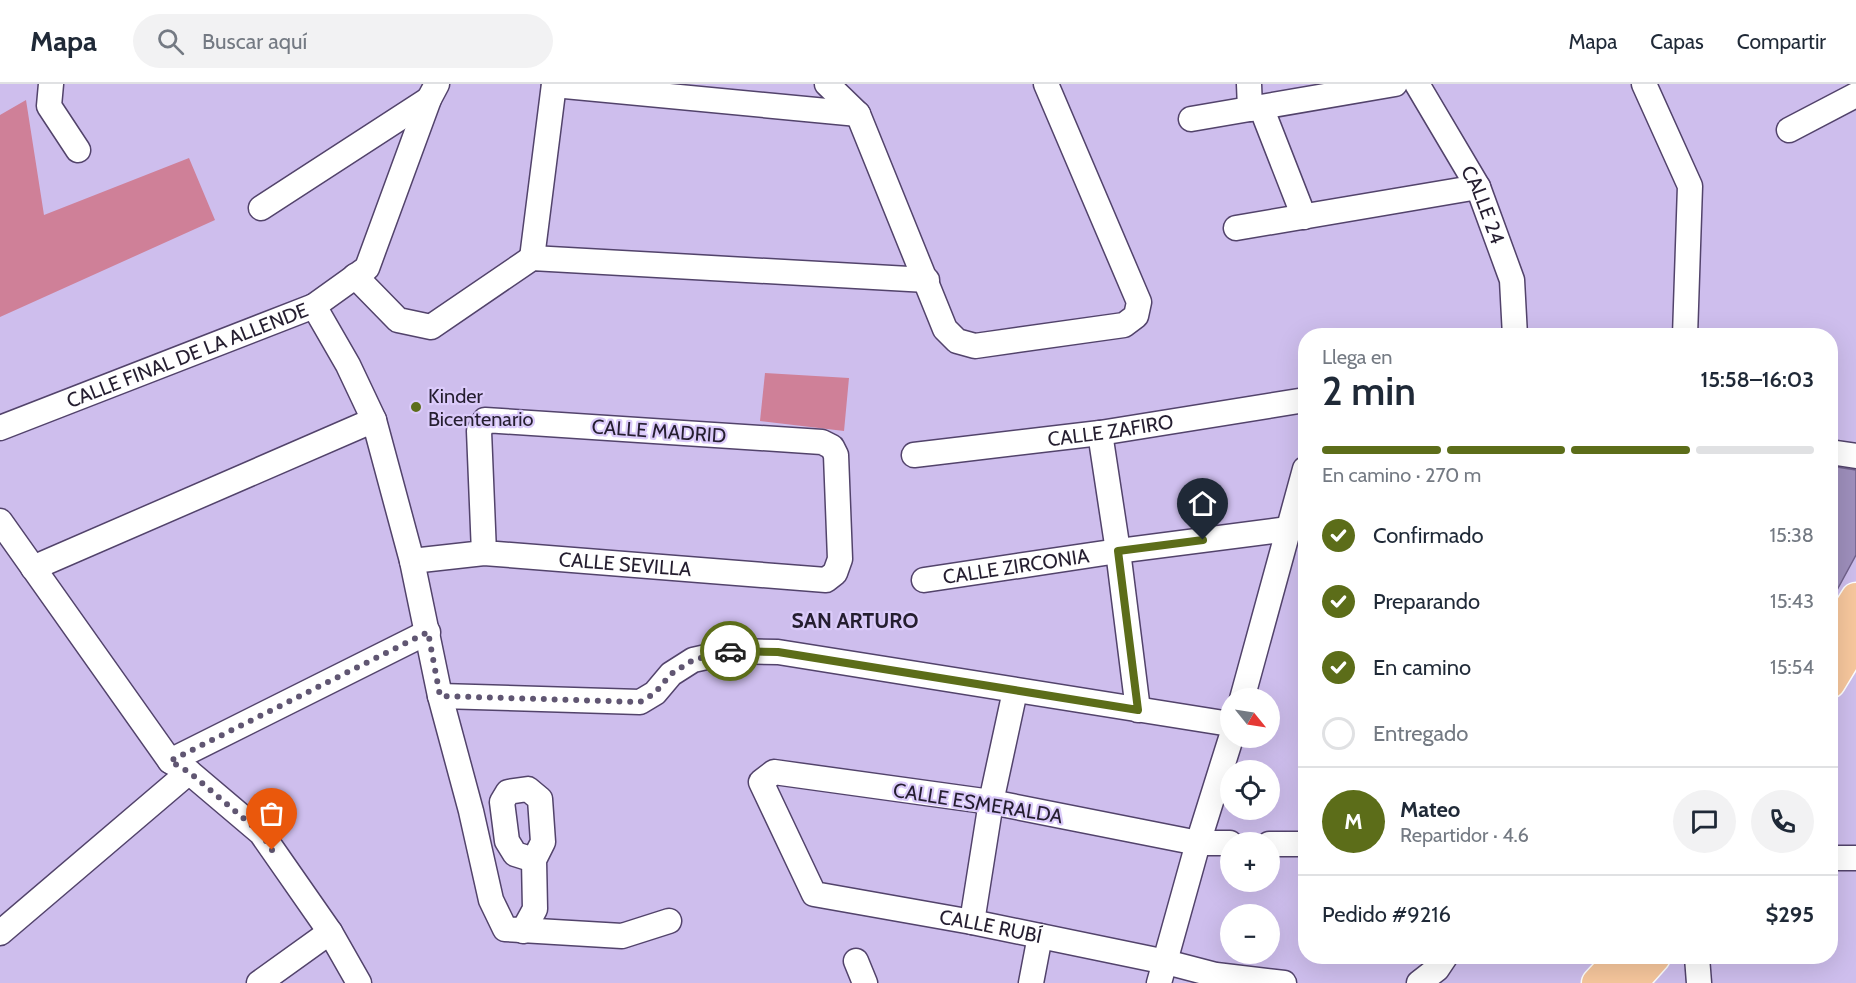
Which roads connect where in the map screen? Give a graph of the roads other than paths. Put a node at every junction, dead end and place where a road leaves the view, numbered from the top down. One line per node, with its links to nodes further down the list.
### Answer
1 (51, 84): 15 (street)
2 (827, 84): 12 (street)
3 (1046, 84): 22 (street)
4 (1249, 84): 11 (street)
5 (1395, 84): 11 (street)
6 (1417, 84): 16 (street, CALLE 24)
7 (1644, 84): 25 (street)
8 (554, 85): 12 (street); 20 (street)
9 (433, 91): 17 (street); 21 (street)
10 (1856, 96): 14 (street)
11 (1256, 108): 13 (street); 18 (street)
12 (858, 114): 22 (street)
13 (1191, 119)
14 (1789, 130)
15 (78, 150)
16 (1478, 187): 18 (street); 24 (street, CALLE 24)
17 (261, 208)
18 (1304, 217): 19 (street)
19 (1236, 228)
20 (532, 258): 21 (street); 22 (street)
21 (361, 272): 23 (street, CALLE FINAL DE LA ALLENDE)
22 (927, 280)
23 (314, 306): 27 (street); 28 (street, CALLE FINAL DE LA ALLENDE)
24 (1515, 328)
25 (1686, 328)
26 (1298, 401): 29 (street, CALLE ZAFIRO)
27 (374, 420): 38 (street); 39 (street)
28 (0, 428)
29 (1101, 433): 31 (street, CALLE ZAFIRO); 36 (street)
30 (1838, 453): 32 (street)
31 (914, 455)
32 (1856, 456)
33 (1298, 494): 35 (street)
34 (0, 521): 39 (street)
35 (1288, 529): 36 (street, CALLE ZIRCONIA); 47 (street)
36 (1118, 551): 41 (street, CALLE ZIRCONIA); 50 (street)
37 (484, 553): 38 (street, CALLE SEVILLA); 40 (street, CALLE SEVILLA); 40 (street, CALLE MADRID)
38 (412, 561): 44 (street)
39 (33, 568): 53 (street)
40 (835, 573)
41 (924, 580)
42 (1856, 598): 43 (main road)
43 (1838, 626)
44 (428, 632): 49 (street); 53 (street)
45 (1856, 640): 46 (main road)
46 (1838, 670)
47 (1245, 688)
48 (1015, 691): 49 (street); 50 (street); 54 (street)
49 (440, 696): 65 (street)
50 (1138, 710): 51 (street)
51 (1220, 722)
52 (1228, 748): 55 (street)
53 (180, 766): 66 (street); 67 (street)
54 (992, 802): 55 (street, CALLE ESMERALDA); 62 (street, CALLE ESMERALDA); 64 (street)
55 (1198, 843): 56 (street, CALLE ESMERALDA); 74 (street)
56 (1220, 843)
57 (1280, 844): 58 (street)
58 (1298, 844)
59 (1838, 858): 60 (street)
60 (1856, 858)
61 (534, 860): 65 (street)
62 (814, 894): 64 (street, CALLE RUBÍ)
63 (669, 921): 65 (street)
64 (972, 922): 68 (street, CALLE RUBÍ)
65 (523, 931)
66 (330, 932): 75 (street); 76 (street)
67 (0, 933)
68 (1040, 936): 74 (street, CALLE RUBÍ); 78 (street)
69 (856, 961): 77 (street)
70 (1440, 964): 80 (street)
71 (1615, 964): 81 (main road)
72 (1649, 964): 82 (main road)
73 (1698, 964): 83 (street)
74 (1162, 972): 79 (street, CALLE RUBÍ)
75 (259, 983)
76 (359, 983)
77 (865, 983)
78 (1031, 983)
79 (1284, 983)
80 (1419, 983)
81 (1597, 983)
82 (1632, 983)
83 (1699, 983)

